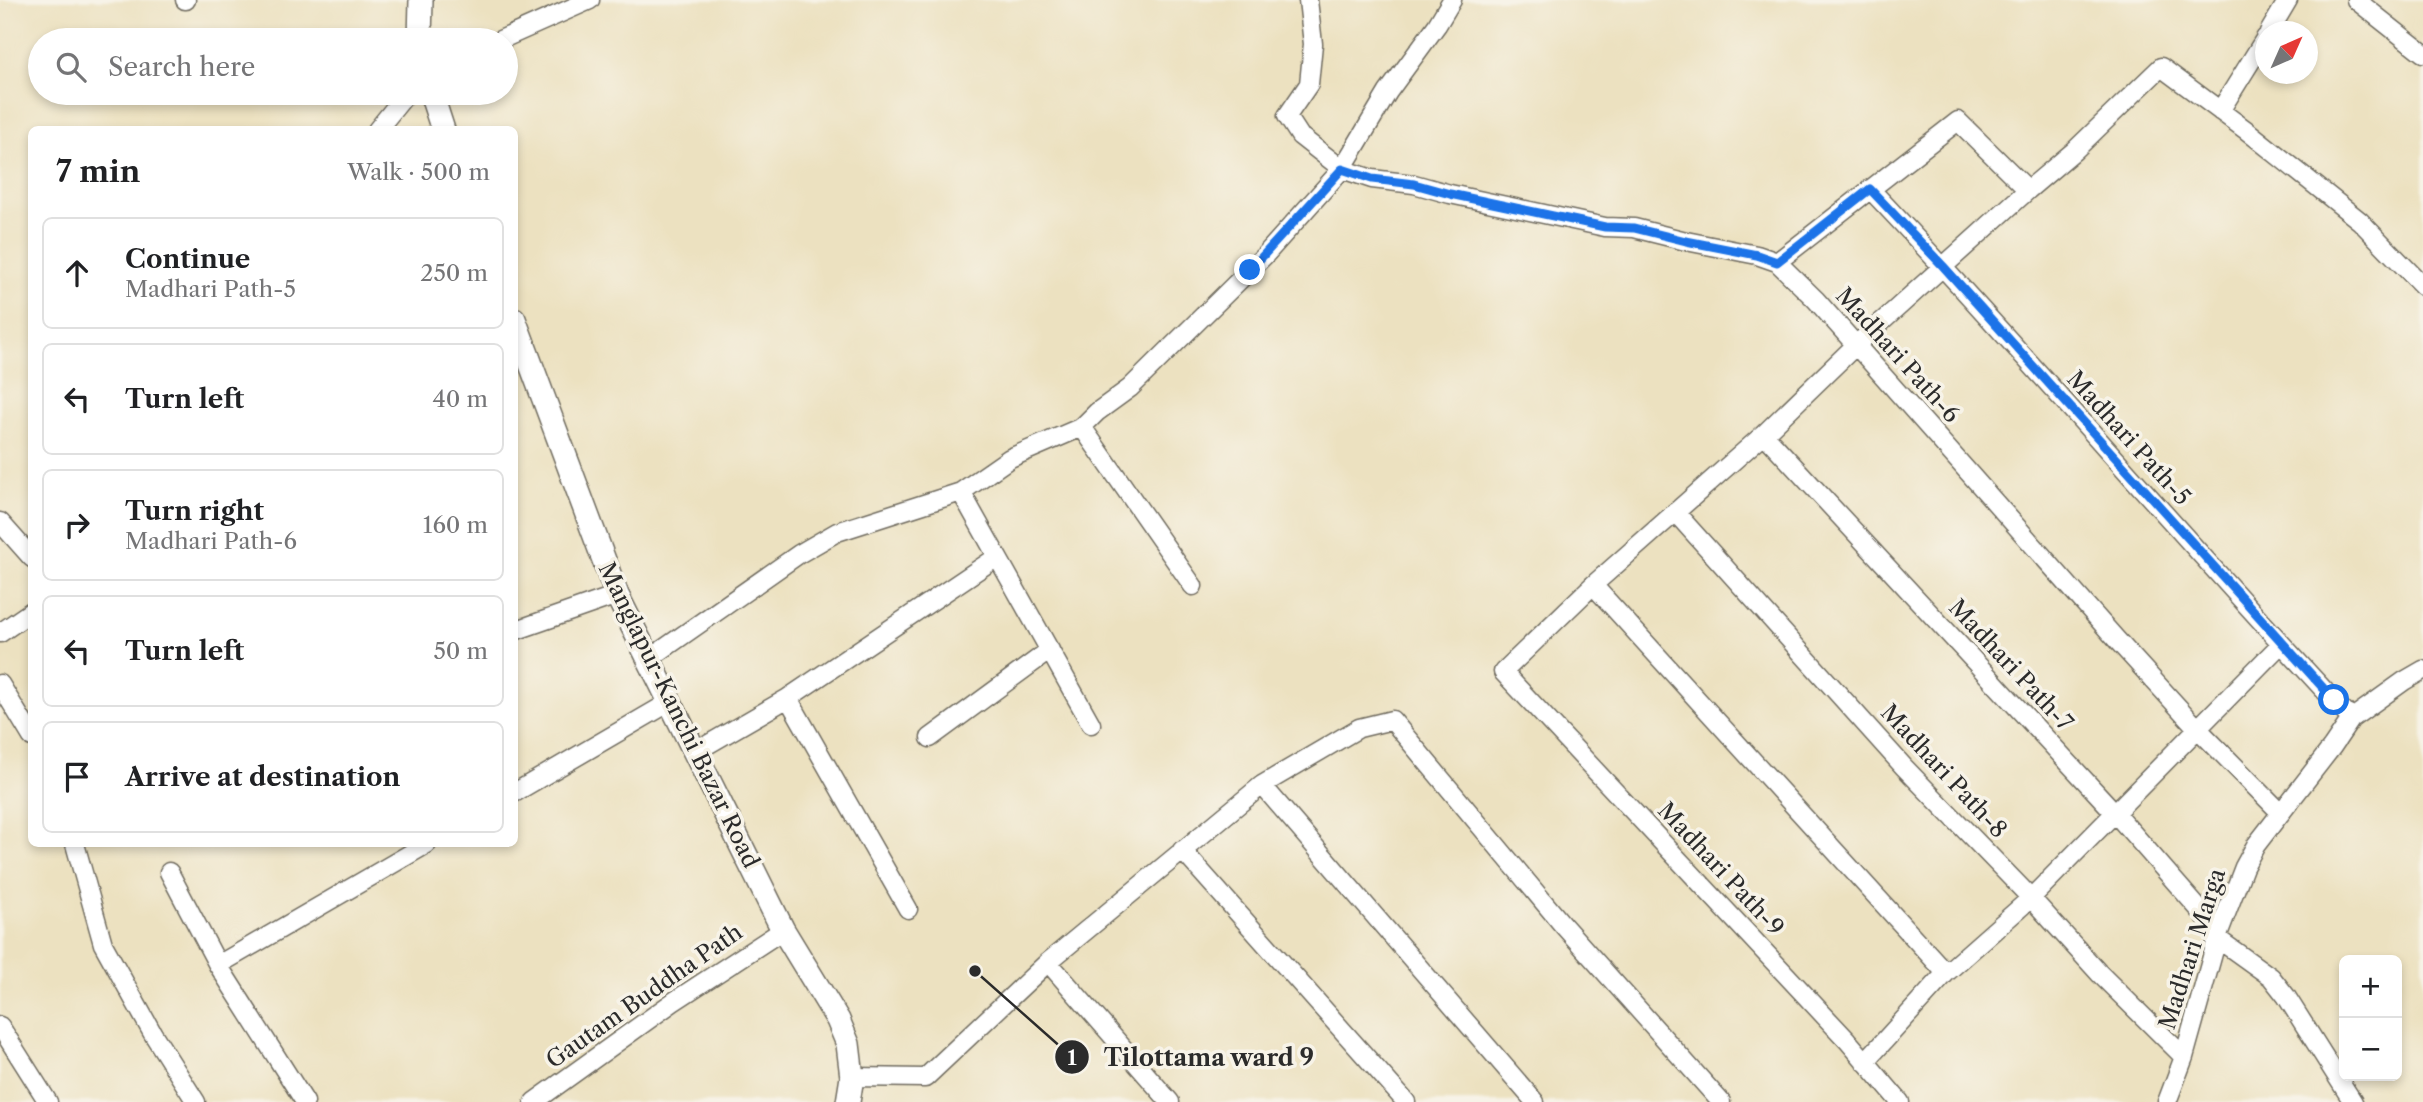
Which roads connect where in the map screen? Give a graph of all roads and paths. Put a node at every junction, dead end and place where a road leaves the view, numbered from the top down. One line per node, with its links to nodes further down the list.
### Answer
1 (421, 0): 8 (street)
2 (590, 0): 9 (street)
3 (1308, 0): 17 (street)
4 (1452, 0): 17 (street)
5 (2288, 0): 7 (street)
6 (2356, 0): 10 (street)
7 (2276, 21)
8 (420, 28)
9 (518, 32)
10 (2423, 53)
11 (2255, 54): 14 (street)
12 (397, 105): 15 (street)
13 (435, 105): 16 (street)
14 (2220, 110): 19 (street); 22 (street)
15 (380, 126)
16 (442, 126)
17 (1342, 169): 20 (street, Madhari Path-6); 25 (street)
18 (1870, 189): 19 (street); 20 (street); 21 (street, Madhari Path-5)
19 (2028, 190): 21 (street)
20 (1777, 262): 24 (street, Madhari Path-6)
21 (1943, 266): 24 (street); 38 (street, Madhari Path-5)
22 (2423, 286)
23 (518, 333): 34 (street, Manglapur-Kanchi Bazar Road)
24 (1856, 345): 26 (street); 48 (street, Madhari Path-6)
25 (1082, 427): 27 (street); 33 (street)
26 (1764, 434): 28 (street); 53 (street, Madhari Path-7)
27 (961, 492): 31 (street); 40 (street)
28 (1675, 512): 32 (street); 59 (street, Madhari Path-8)
29 (0, 522): 30 (street)
30 (28, 554)
31 (998, 557): 39 (street); 43 (street)
32 (1593, 585): 65 (street); 68 (street, Madhari Path-9)
33 (1193, 586)
34 (617, 595): 36 (street); 40 (street, Manglapur-Kanchi Bazar Road)
35 (28, 614): 37 (street)
36 (518, 630)
37 (0, 633)
38 (2281, 644): 45 (street, Madhari Path-5); 48 (street)
39 (1050, 650): 46 (street); 49 (street)
40 (649, 659): 44 (street, Manglapur-Kanchi Bazar Road)
41 (2423, 670): 45 (street, Madhari Marga)
42 (0, 684): 47 (street)
43 (788, 698): 50 (street); 60 (street)
44 (670, 702): 50 (street, Manglapur-Kanchi Bazar Road); 52 (street)
45 (2351, 719): 54 (street, Madhari Marga)
46 (1091, 724)
47 (28, 730)
48 (2198, 730): 53 (street); 54 (street, Madhari Path-6)
49 (930, 738)
50 (695, 752): 61 (street, Manglapur-Kanchi Bazar Road)
51 (1262, 785): 57 (street); 77 (street); 78 (street)
52 (518, 791)
53 (2115, 813): 59 (street); 62 (street, Madhari Path-7)
54 (2281, 813): 62 (street, Madhari Marga)
55 (76, 847): 71 (street)
56 (422, 847): 64 (street)
57 (1182, 850): 63 (street); 76 (street)
58 (170, 872): 64 (street)
59 (2031, 898): 65 (street); 67 (street, Madhari Path-8)
60 (908, 909)
61 (783, 930): 69 (street, Manglapur-Kanchi Bazar Road); 73 (street, Gautam Buddha Path)
62 (2219, 935): 67 (street, Madhari Marga); 81 (street, Madhari Path-7)
63 (1048, 962): 69 (street); 75 (street)
64 (218, 965): 72 (street)
65 (1946, 973): 68 (street)
66 (0, 1026): 70 (street)
67 (2184, 1057): 80 (street, Madhari Marga)
68 (1865, 1062): 79 (street, Madhari Path-9)
69 (852, 1077): 74 (street, Manglapur-Kanchi Bazar Road)
70 (48, 1102)
71 (196, 1102)
72 (305, 1102)
73 (534, 1102)
74 (848, 1102)
75 (1170, 1102)
76 (1406, 1102)
77 (1535, 1102)
78 (1721, 1102)
79 (1900, 1102)
80 (2167, 1102)
81 (2353, 1102)

